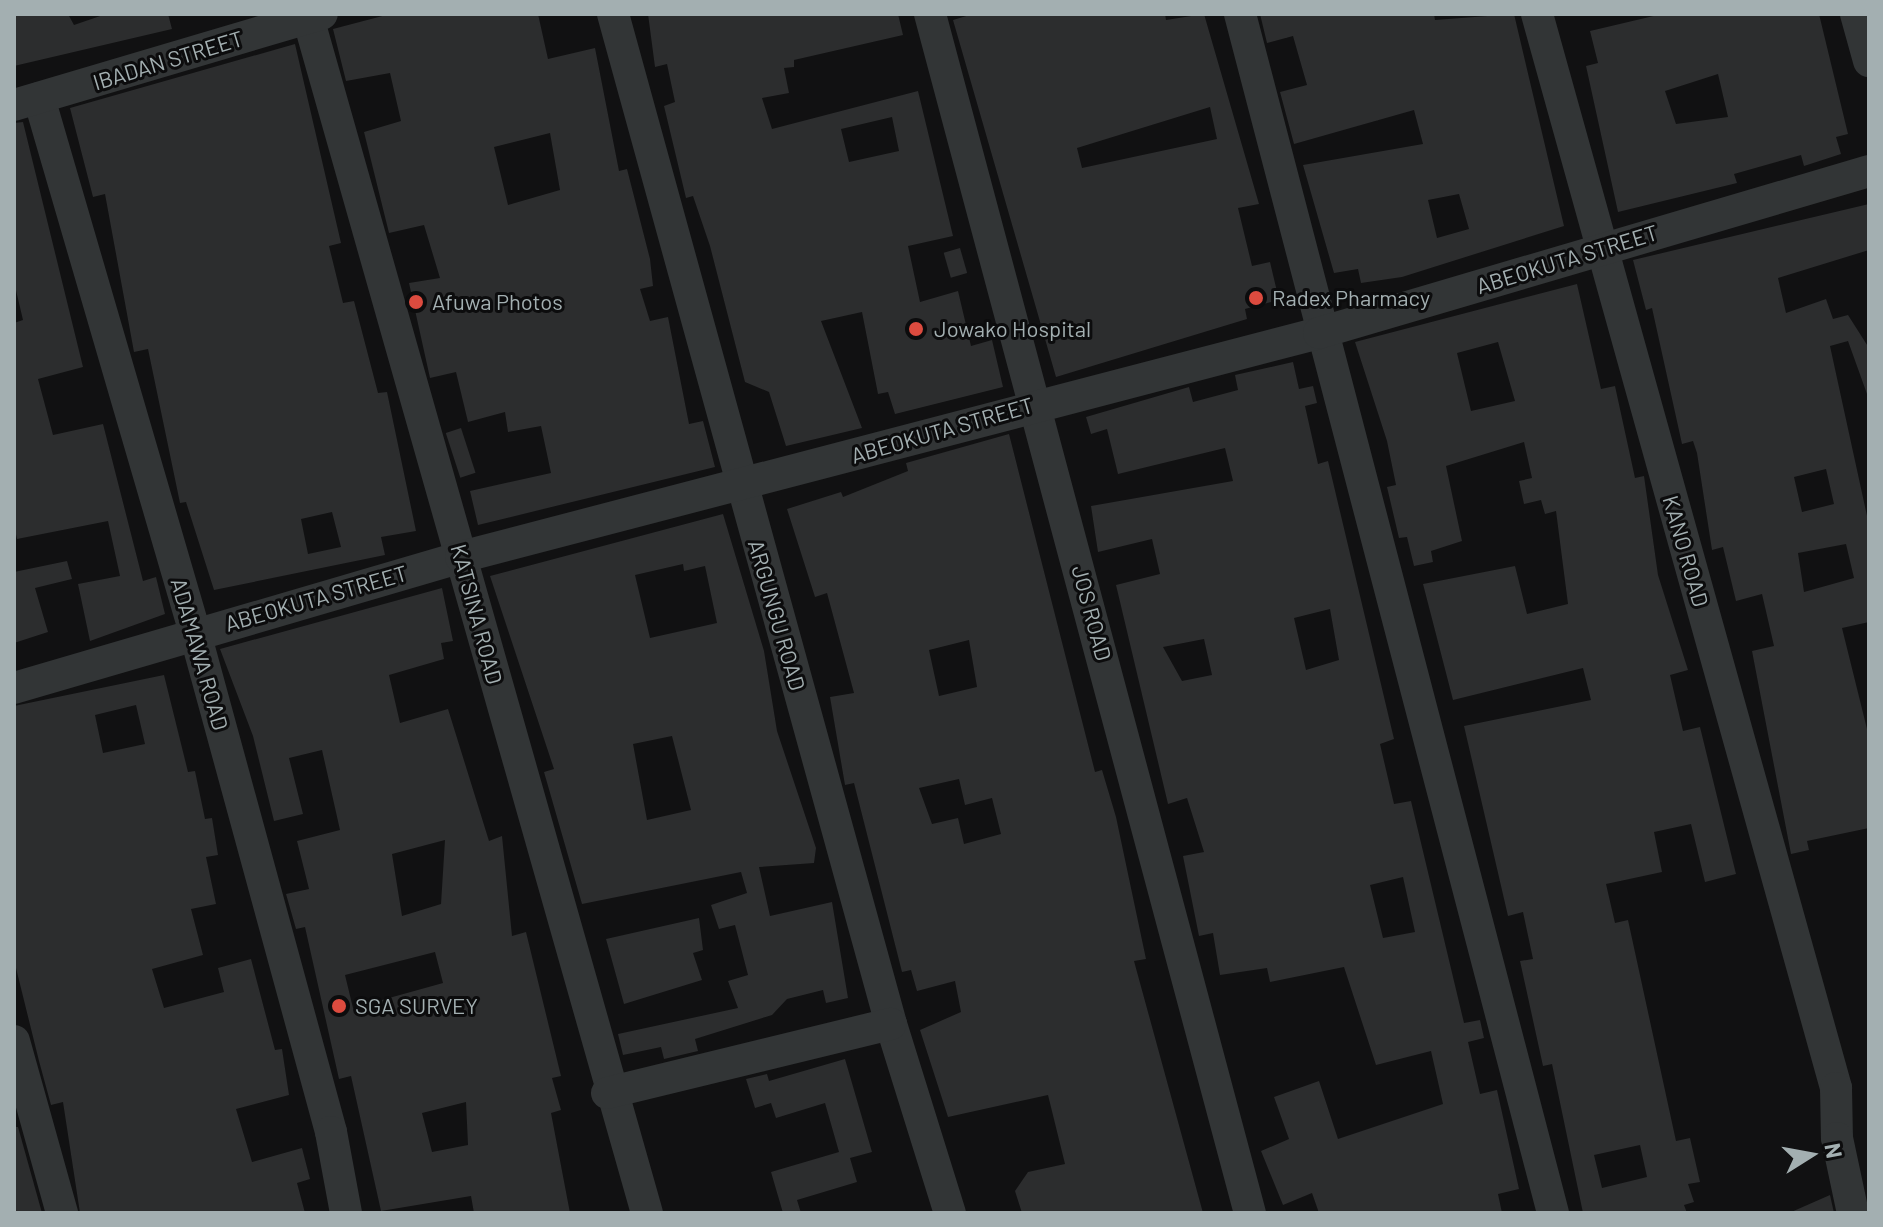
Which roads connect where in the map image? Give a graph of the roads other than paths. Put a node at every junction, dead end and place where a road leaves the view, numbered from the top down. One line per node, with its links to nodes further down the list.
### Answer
1 (613, 14): 13 (street, ARGUNGU ROAD)
2 (930, 14): 12 (street, JOS ROAD)
3 (1240, 14): 11 (street)
4 (1537, 14): 10 (street, KANO ROAD)
5 (1856, 14): 7 (street)
6 (312, 15): 8 (street, IBADAN STREET); 14 (street, KATSINA ROAD)
7 (1869, 61)
8 (27, 102): 15 (street, ADAMAWA ROAD)
9 (1869, 171): 10 (street, ABEOKUTA STREET)
10 (1602, 248): 11 (street, ABEOKUTA STREET); 26 (street, KANO ROAD)
11 (1319, 333): 12 (street, ABEOKUTA STREET); 25 (street)
12 (1036, 402): 13 (street, ABEOKUTA STREET); 24 (street, JOS ROAD)
13 (742, 489): 14 (street, ABEOKUTA STREET); 17 (street, ARGUNGU ROAD)
14 (461, 557): 15 (street, ABEOKUTA STREET); 19 (street, KATSINA ROAD)
15 (195, 633): 16 (street, ABEOKUTA STREET); 21 (street, ADAMAWA ROAD)
16 (14, 688)
17 (891, 1024): 19 (street); 23 (street, ARGUNGU ROAD)
18 (14, 1041): 20 (street)
19 (607, 1093): 22 (street, KATSINA ROAD)
20 (62, 1213)
21 (346, 1213)
22 (647, 1213)
23 (950, 1213)
24 (1250, 1213)
25 (1553, 1213)
26 (1853, 1213)

